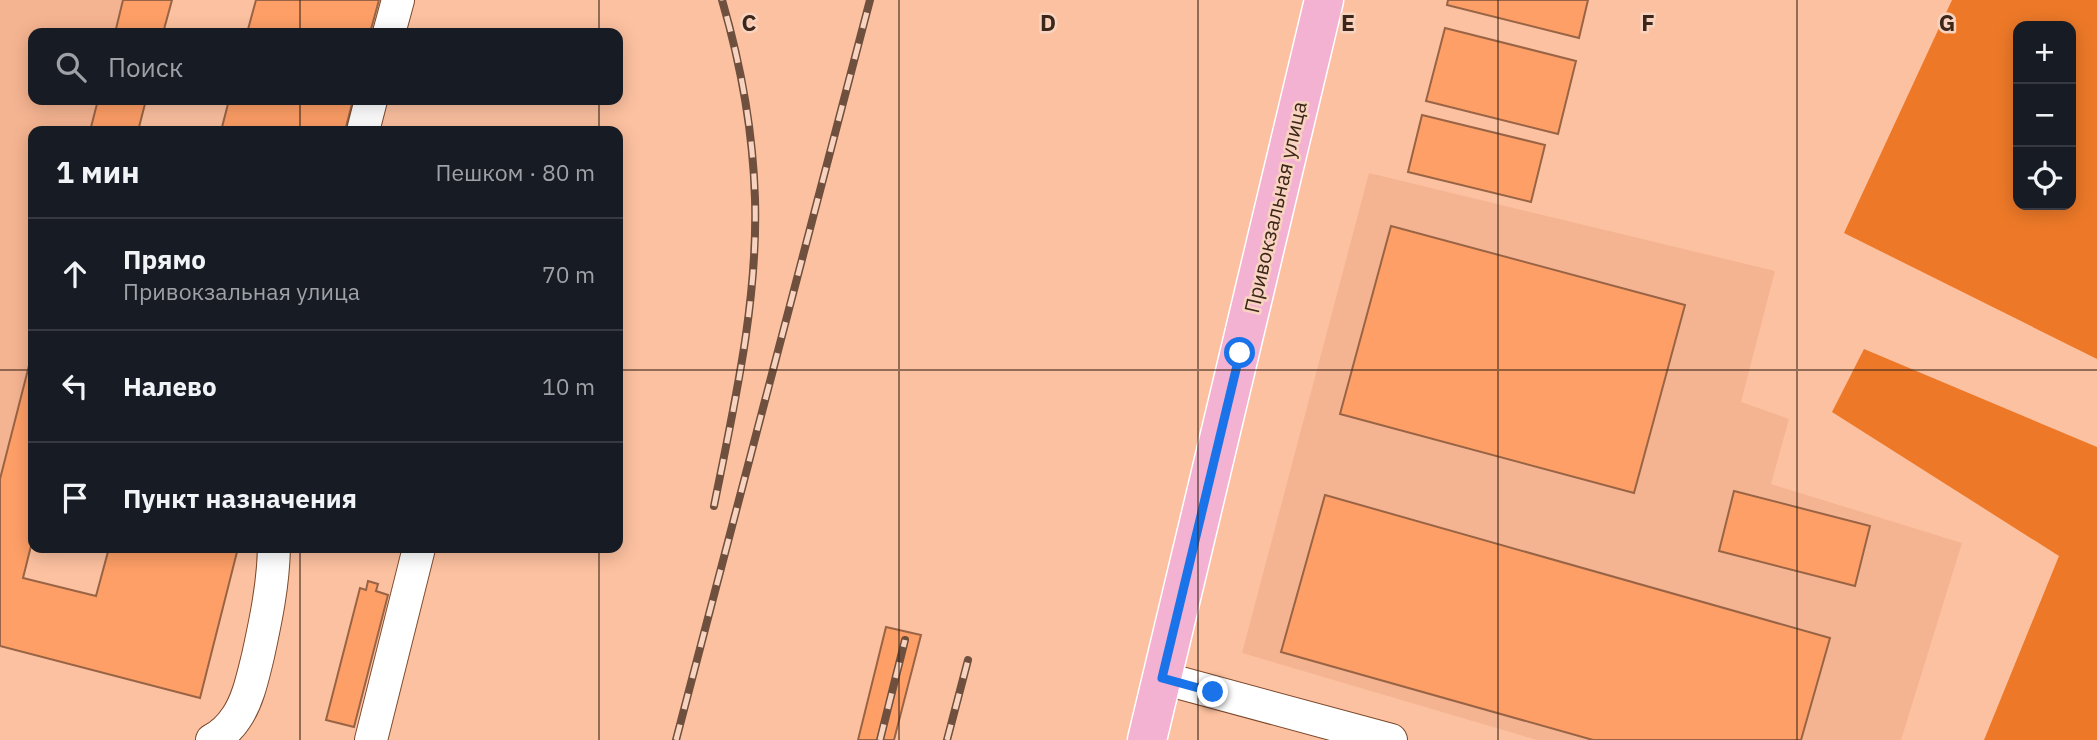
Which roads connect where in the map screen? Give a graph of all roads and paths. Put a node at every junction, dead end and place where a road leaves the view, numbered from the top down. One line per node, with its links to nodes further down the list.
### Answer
1 (398, 0): 3 (lane)
2 (1324, 0): 8 (main road, Привокзальная улица)
3 (390, 28)
4 (370, 105): 5 (lane)
5 (364, 126)
6 (274, 553): 9 (lane)
7 (418, 553): 10 (lane)
8 (1162, 678): 11 (main road, Привокзальная улица); 12 (lane)
9 (212, 740)
10 (371, 740)
11 (1147, 740)
12 (1391, 740)

